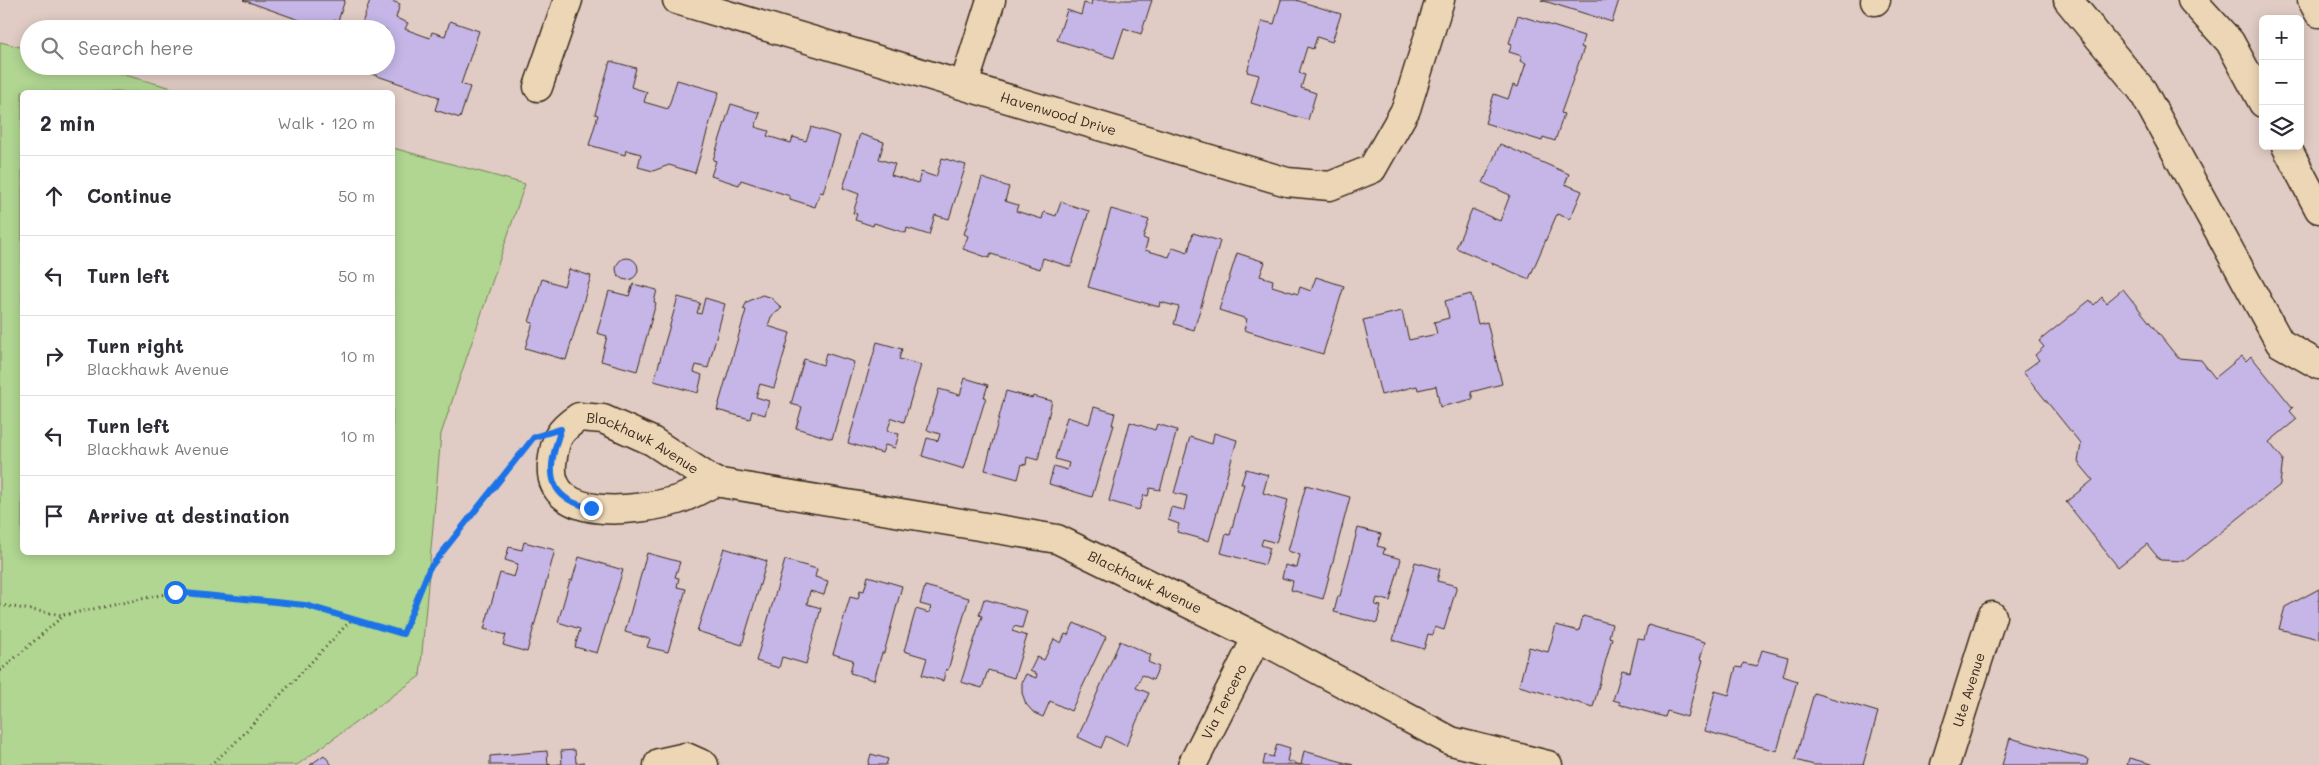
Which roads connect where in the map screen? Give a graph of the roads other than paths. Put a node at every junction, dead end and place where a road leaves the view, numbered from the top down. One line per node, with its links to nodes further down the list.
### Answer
1 (568, 0): 10 (street)
2 (676, 0): 9 (street, Havenwood Drive)
3 (991, 0): 9 (street)
4 (1440, 0): 9 (street, Havenwood Drive)
5 (2068, 0): 14 (street)
6 (2192, 0): 11 (street)
7 (2312, 0): 8 (street)
8 (2319, 13)
9 (964, 85)
10 (538, 88)
11 (2259, 96)
12 (2288, 150): 13 (street)
13 (2319, 210)
14 (2319, 365)
15 (715, 482): 15 (street, Blackhawk Avenue); 17 (street, Blackhawk Avenue)
16 (1992, 616): 22 (street, Ute Avenue)
17 (1257, 637): 20 (street, Via Tercero); 21 (street, Blackhawk Avenue)
18 (658, 765): 19 (street)
19 (704, 765)
20 (1192, 765)
21 (1548, 765)
22 (1945, 765)

